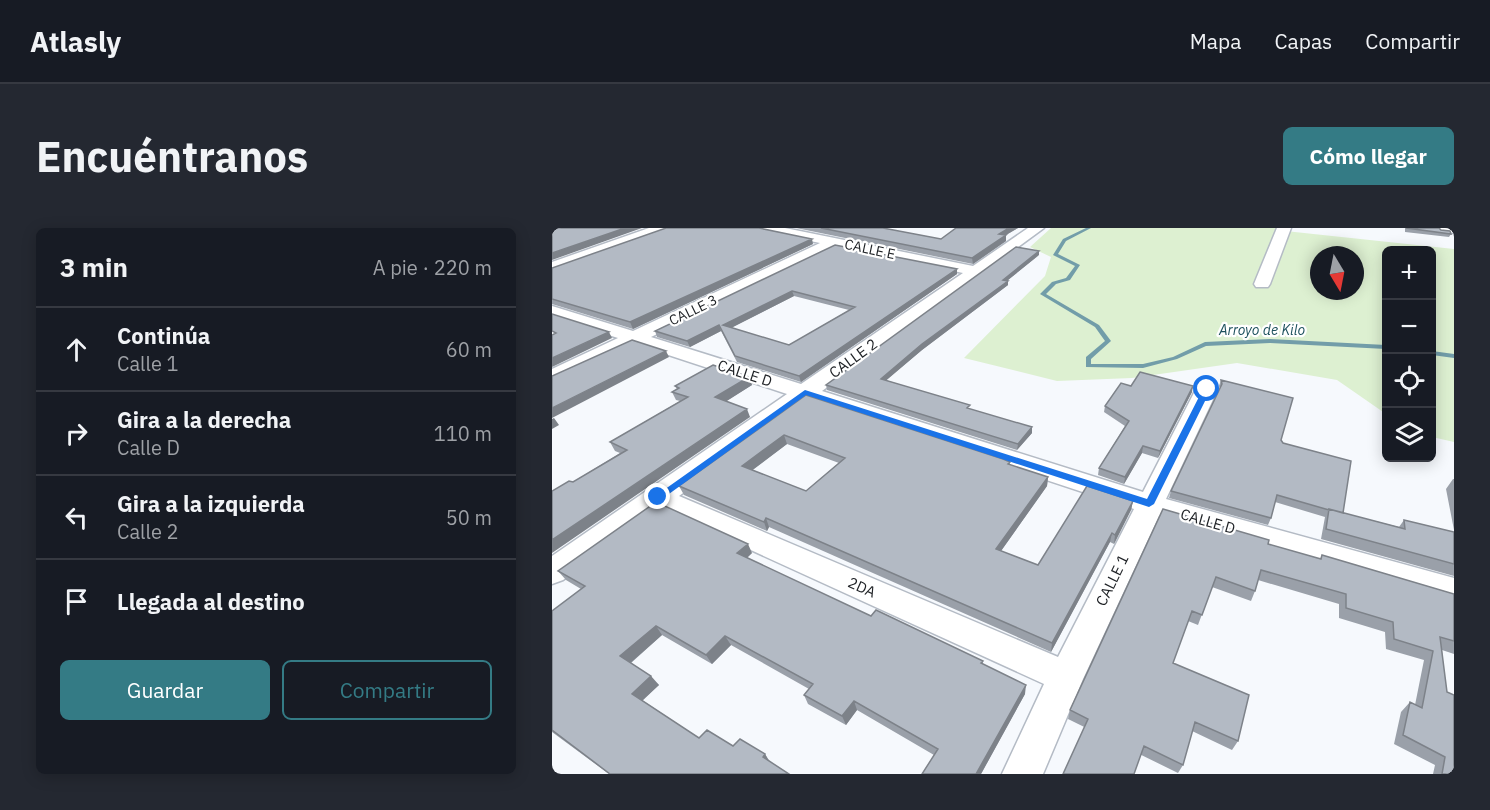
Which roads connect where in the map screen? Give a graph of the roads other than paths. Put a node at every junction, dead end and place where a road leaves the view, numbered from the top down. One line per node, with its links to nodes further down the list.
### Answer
1 (662, 228): 8 (street)
2 (766, 228): 7 (street, CALLE E)
3 (1037, 228): 9 (street, CALLE 2)
4 (1284, 228): 10 (street)
5 (1444, 228): 6 (street)
6 (1454, 229)
7 (834, 242): 9 (street, CALLE E); 12 (street, CALLE 3)
8 (552, 267)
9 (974, 271): 15 (street, CALLE 2)
10 (1262, 284)
11 (552, 311): 12 (street, CALLE D)
12 (635, 337): 13 (street, CALLE 3); 15 (street, CALLE D)
13 (552, 377)
14 (1207, 389): 17 (street, CALLE 1)
15 (805, 392): 16 (street, CALLE 2); 17 (street, CALLE D)
16 (658, 497): 18 (street, CALLE 2); 20 (street, 2DA)
17 (1149, 504): 19 (street, CALLE D); 20 (street, CALLE 1)
18 (552, 572)
19 (1454, 591)
20 (1066, 677): 21 (street, CALLE 1)
21 (1022, 774)

